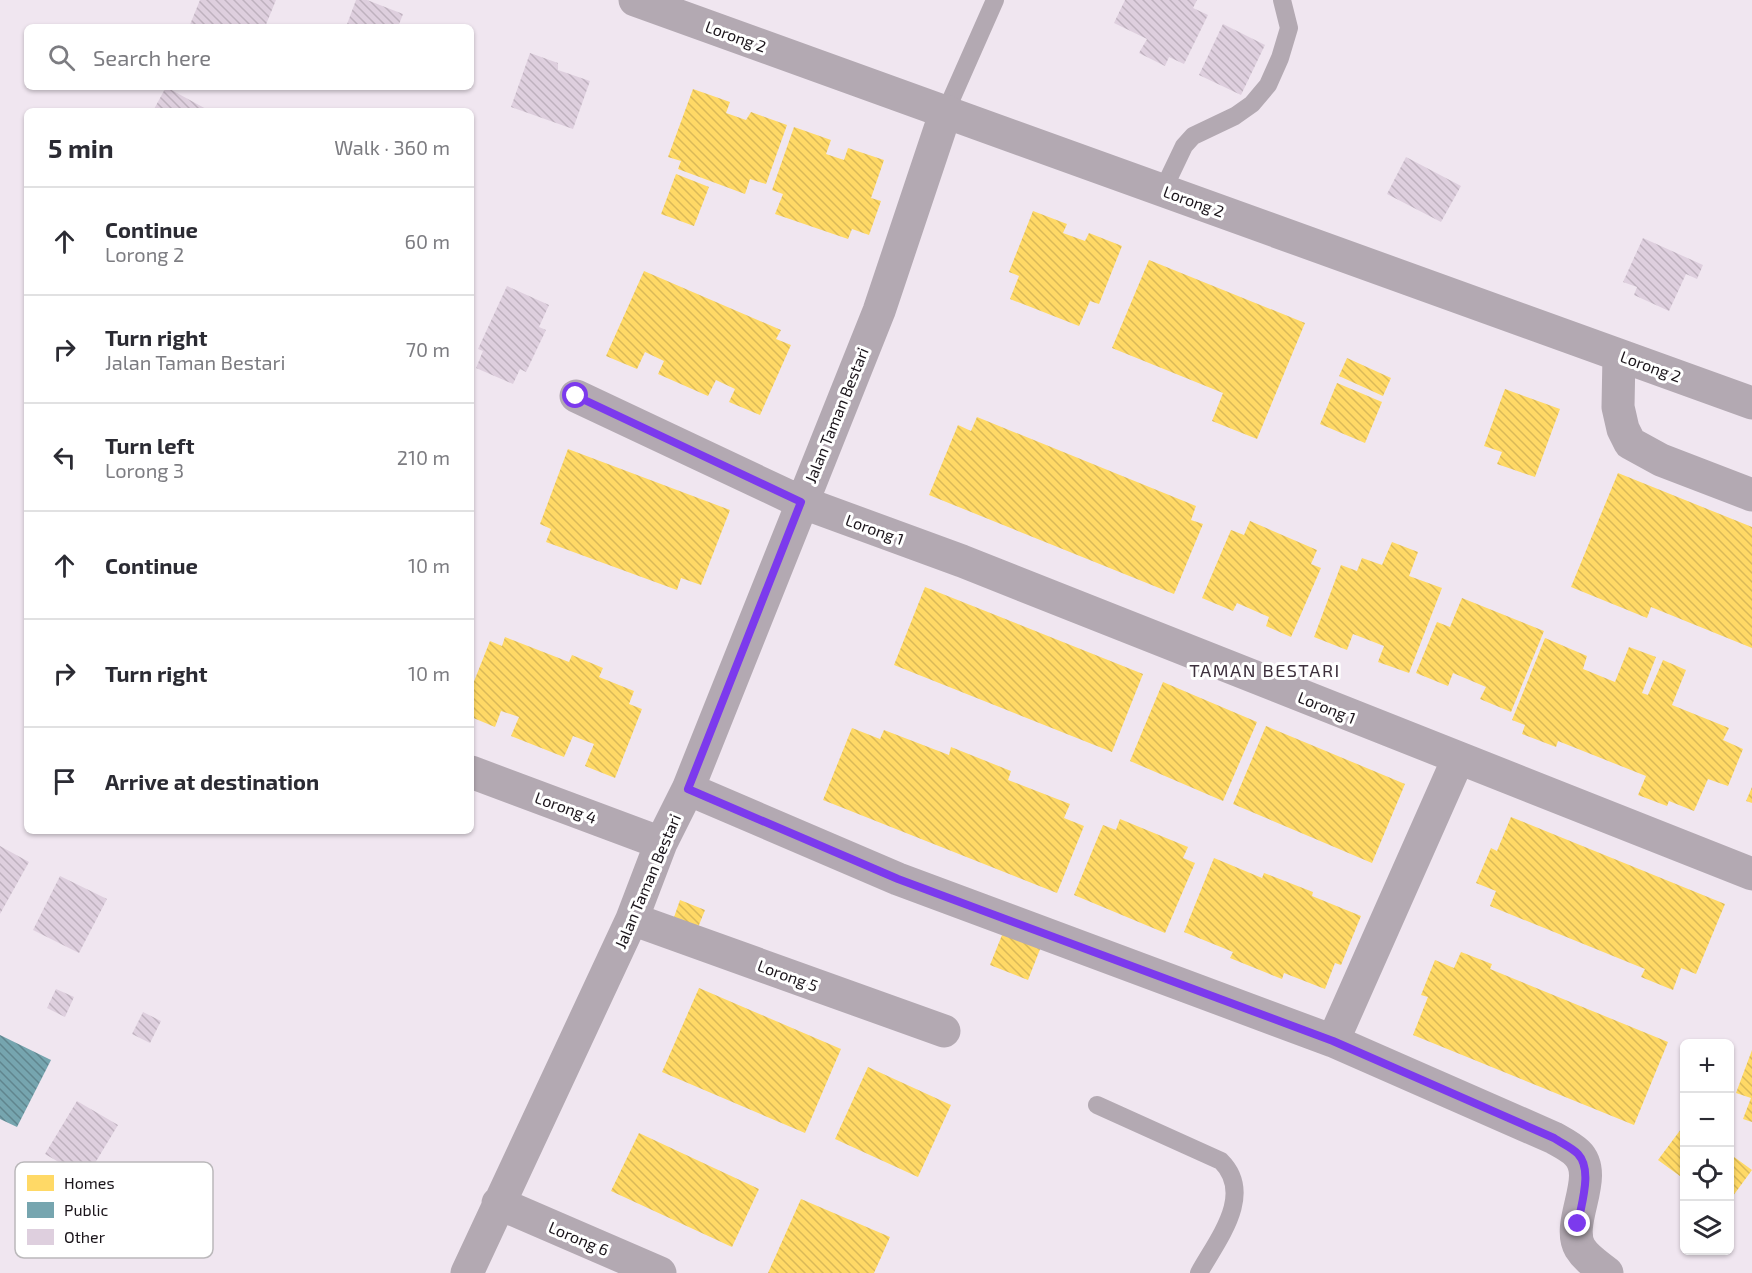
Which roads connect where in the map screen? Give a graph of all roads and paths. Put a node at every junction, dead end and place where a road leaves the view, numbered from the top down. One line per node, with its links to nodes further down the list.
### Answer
1 (635, 0): 4 (street, Lorong 2)
2 (995, 0): 4 (lane)
3 (1282, 0): 5 (lane)
4 (946, 111): 5 (street, Lorong 2); 10 (street, Jalan Taman Bestari)
5 (1164, 190): 6 (street, Lorong 2)
6 (1619, 355): 8 (street, Lorong 2); 9 (street)
7 (576, 396): 10 (street)
8 (1752, 403)
9 (1752, 495)
10 (801, 502): 11 (street, Lorong 1); 13 (street, Jalan Taman Bestari)
11 (1458, 759): 15 (street, Lorong 1); 18 (street)
12 (474, 773): 14 (street, Lorong 4)
13 (688, 789): 14 (street, Jalan Taman Bestari); 18 (street)
14 (661, 843): 16 (street, Jalan Taman Bestari)
15 (1752, 874)
16 (632, 919): 17 (street, Lorong 5); 20 (street, Jalan Taman Bestari)
17 (944, 1031)
18 (1333, 1041): 24 (street)
19 (1097, 1106): 23 (lane)
20 (498, 1203): 21 (street, Jalan Taman Bestari); 22 (street, Lorong 6)
21 (467, 1273)
22 (660, 1273)
23 (1199, 1273)
24 (1607, 1273)

